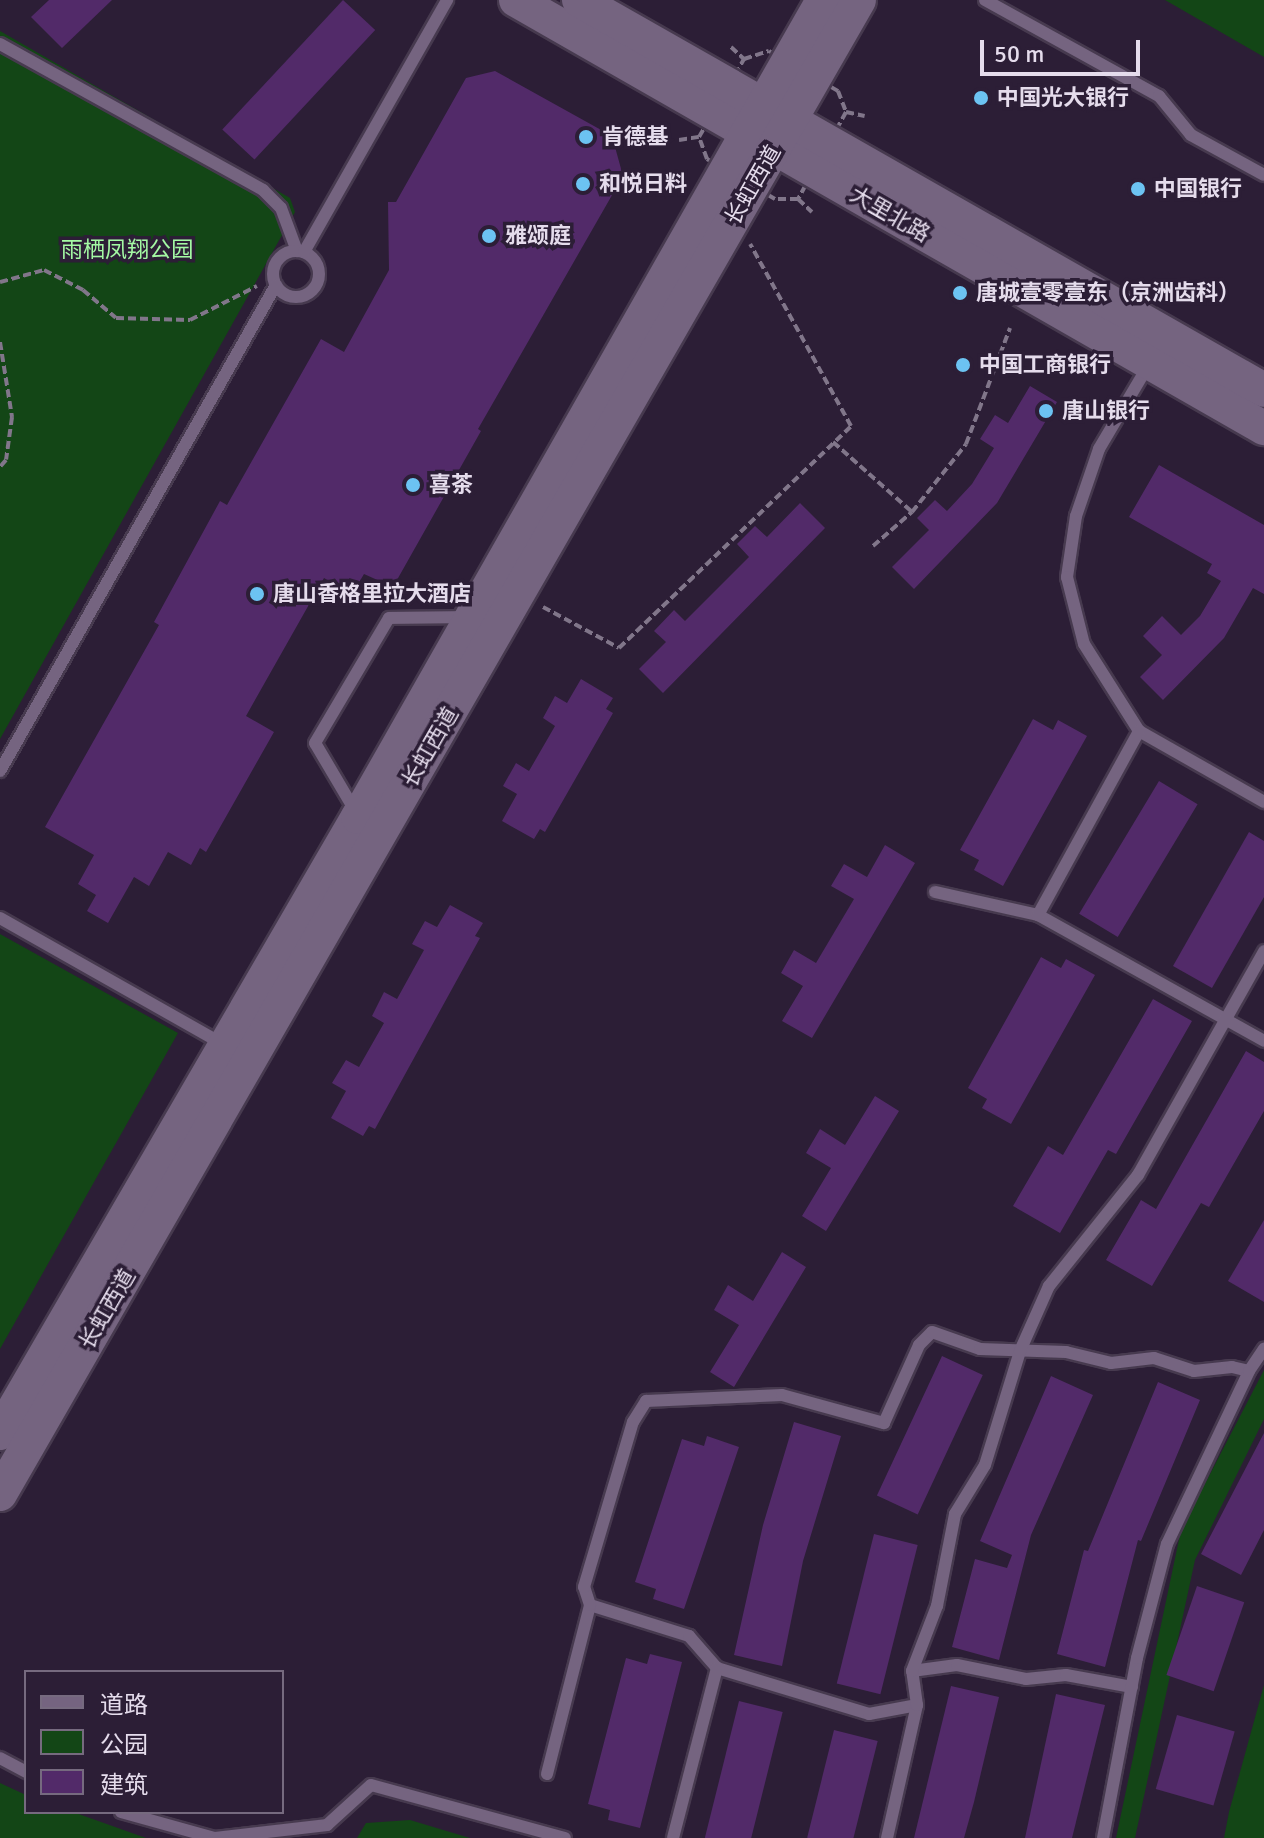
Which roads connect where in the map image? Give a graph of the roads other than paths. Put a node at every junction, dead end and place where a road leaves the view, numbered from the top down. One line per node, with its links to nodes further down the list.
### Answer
1 (447, 0): 10 (lane)
2 (516, 0): 8 (main road, 大里北路)
3 (579, 0): 8 (main road, 大里北路)
4 (823, 0): 8 (main road, 长虹西道)
5 (859, 0): 8 (main road, 长虹西道)
6 (985, 0): 9 (lane)
7 (0, 44): 10 (lane)
8 (769, 126): 12 (main road, 大里北路); 13 (main road, 大里北路); 15 (main road, 长虹西道); 31 (main road, 长虹西道)
9 (1264, 175)
10 (300, 252): 11 (lane); 11 (lane)
11 (269, 284): 17 (lane)
12 (1150, 363): 14 (main road, 大里北路); 16 (lane)
13 (1264, 390)
14 (1264, 428)
15 (469, 617): 19 (main road, 长虹西道); 19 (lane)
16 (1139, 731): 18 (lane); 21 (lane)
17 (0, 771)
18 (1264, 802)
19 (358, 817): 26 (main road, 长虹西道)
20 (935, 892): 21 (lane)
21 (1038, 915): 24 (lane)
22 (0, 918): 26 (lane)
23 (1264, 951): 24 (lane)
24 (1226, 1020): 25 (lane); 28 (lane)
25 (1264, 1041)
26 (226, 1045): 30 (main road, 长虹西道)
27 (1264, 1349): 29 (lane)
28 (1020, 1351): 29 (lane); 32 (lane); 34 (lane)
29 (1249, 1371): 35 (lane)
30 (0, 1433)
31 (0, 1494)
32 (590, 1605): 33 (lane); 39 (lane)
33 (717, 1668): 36 (lane); 42 (lane)
34 (912, 1671): 35 (lane); 36 (lane)
35 (1132, 1687): 44 (lane)
36 (917, 1705): 43 (lane)
37 (0, 1758): 38 (lane)
38 (24, 1771)
39 (547, 1774)
40 (128, 1814): 41 (lane)
41 (565, 1838)
42 (673, 1838)
43 (887, 1838)
44 (1103, 1838)

